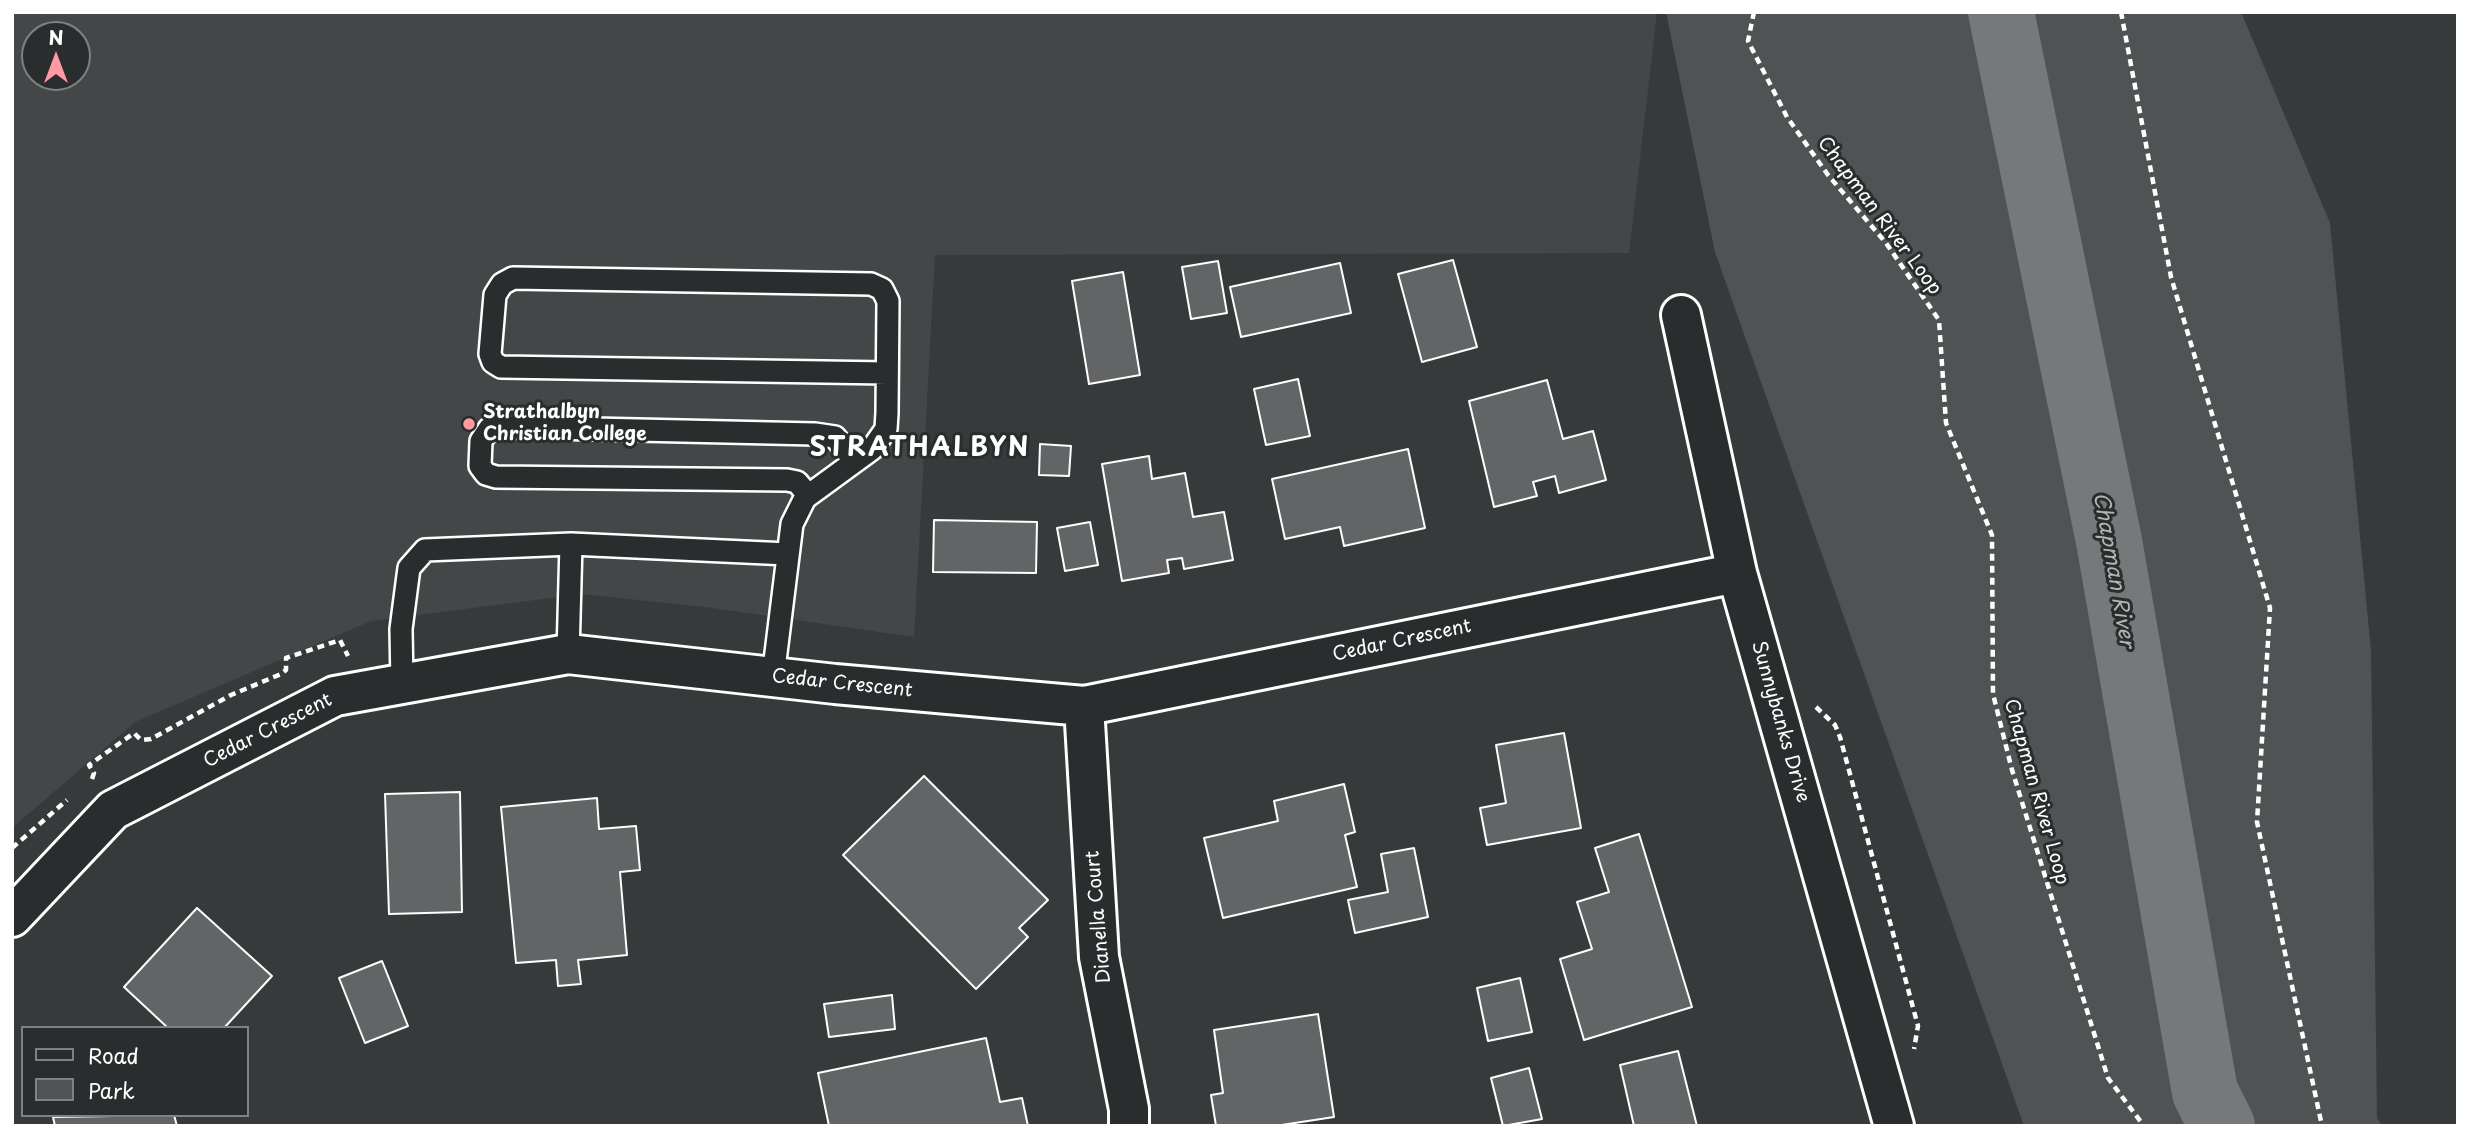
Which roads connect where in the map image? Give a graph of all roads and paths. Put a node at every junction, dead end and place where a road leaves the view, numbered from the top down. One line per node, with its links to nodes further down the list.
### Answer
1 (1754, 12): 22 (path, Chapman River Loop)
2 (2121, 12): 23 (path)
3 (1681, 315): 9 (street, Sunnybanks Drive)
4 (887, 373): 4 (lane); 5 (lane)
5 (855, 461): 6 (lane); 6 (lane)
6 (808, 495): 8 (lane)
7 (571, 544): 8 (lane); 10 (lane); 11 (lane)
8 (788, 554): 12 (lane)
9 (1737, 573): 14 (street, Cedar Crescent); 21 (street, Sunnybanks Drive)
10 (568, 654): 11 (street, Cedar Crescent); 12 (street, Cedar Crescent)
11 (401, 666): 15 (path); 18 (street, Cedar Crescent)
12 (774, 677): 14 (street, Cedar Crescent)
13 (1813, 704): 19 (path)
14 (1084, 706): 20 (street, Dianella Court)
15 (88, 782)
16 (70, 797): 17 (path)
17 (12, 848)
18 (12, 917)
19 (1910, 1061)
20 (1129, 1126)
21 (1894, 1126)
22 (2144, 1126)
23 (2322, 1126)

